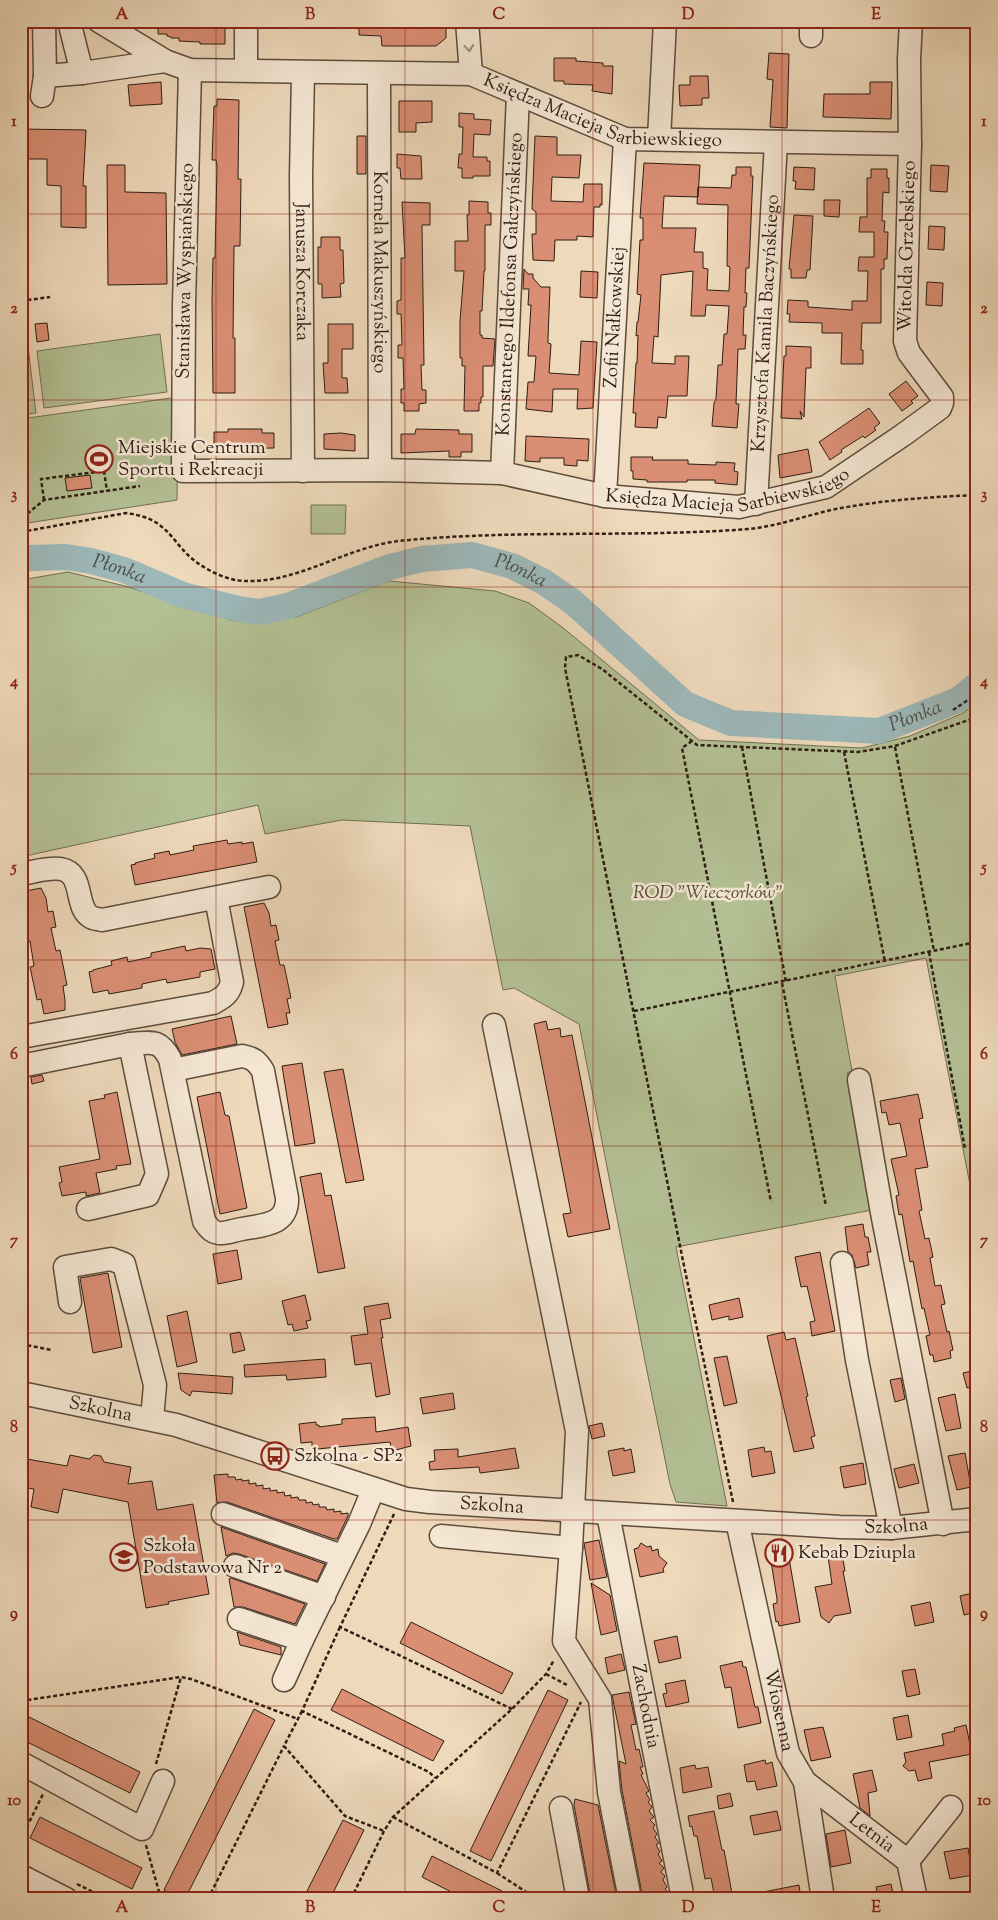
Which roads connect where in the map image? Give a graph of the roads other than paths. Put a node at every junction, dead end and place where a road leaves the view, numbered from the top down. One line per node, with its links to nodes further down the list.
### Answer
1 (44, 21): 11 (street)
2 (69, 21): 11 (street)
3 (99, 21): 8 (street, Księdza Macieja Sarbiewskiego)
4 (246, 21): 10 (street)
5 (467, 21): 14 (street, one-way to 14)
6 (664, 21): 17 (street)
7 (911, 21): 19 (street, Witolda Grzebskiego)
8 (166, 62): 9 (street, Księdza Macieja Sarbiewskiego); 11 (street)
9 (190, 70): 10 (street, Księdza Macieja Sarbiewskiego); 22 (street, Stanisława Wyspiańskiego)
10 (246, 70): 12 (street, Księdza Macieja Sarbiewskiego)
11 (82, 73)
12 (303, 73): 13 (street, Księdza Macieja Sarbiewskiego); 23 (street, Janusza Korczaka)
13 (379, 73): 14 (street, Księdza Macieja Sarbiewskiego); 21 (street, Kornela Makuszyńskiego)
14 (472, 74): 15 (street, Księdza Macieja Sarbiewskiego)
15 (518, 94): 16 (street, Księdza Macieja Sarbiewskiego); 24 (street, Konstantego Ildefonsa Gałczyńskiego)
16 (626, 138): 17 (street, Księdza Macieja Sarbiewskiego); 25 (street, Zofii Nałkowskiej)
17 (660, 139): 18 (street, Księdza Macieja Sarbiewskiego)
18 (776, 142): 19 (street, Księdza Macieja Sarbiewskiego); 26 (street, Krzysztofa Kamila Baczyńskiego)
19 (910, 144): 20 (street, Witolda Grzebskiego)
20 (942, 397): 26 (street, Księdza Macieja Sarbiewskiego)
21 (380, 470): 23 (street, Księdza Macieja Sarbiewskiego); 24 (street, Księdza Macieja Sarbiewskiego)
22 (184, 471): 23 (street, Księdza Macieja Sarbiewskiego)
23 (303, 471)
24 (502, 473): 25 (street, Księdza Macieja Sarbiewskiego)
25 (605, 496): 26 (street, Księdza Macieja Sarbiewskiego)
26 (756, 504)
27 (21, 874): 29 (street)
28 (269, 887): 29 (street)
29 (216, 898): 31 (street)
30 (494, 1025): 42 (street)
31 (21, 1037)
32 (130, 1044): 33 (street); 34 (street); 36 (street)
33 (22, 1059)
34 (173, 1070): 34 (street)
35 (859, 1080): 47 (street)
36 (88, 1209)
37 (842, 1263): 48 (street)
38 (70, 1302): 40 (street)
39 (21, 1393): 40 (street, Szkolna)
40 (152, 1419): 41 (street, Szkolna)
41 (373, 1490): 42 (street, Szkolna); 51 (street)
42 (572, 1511): 44 (street, Szkolna); 50 (street)
43 (223, 1514): 51 (street)
44 (608, 1514): 46 (street, Szkolna); 67 (street, Zachodnia)
45 (977, 1519): 47 (street, Szkolna)
46 (737, 1520): 48 (street, Szkolna); 59 (street, Wiosenna)
47 (943, 1524): 48 (street, Szkolna)
48 (891, 1528)
49 (441, 1536): 50 (street)
50 (571, 1548): 66 (street)
51 (342, 1556): 53 (street)
52 (235, 1566): 53 (street)
53 (324, 1597): 55 (street)
54 (239, 1619): 55 (street)
55 (302, 1640): 56 (street)
56 (284, 1680)
57 (21, 1763): 58 (street)
58 (159, 1775)
59 (805, 1782): 62 (street, Letnia); 68 (street, Wiosenna)
60 (951, 1807): 62 (street)
61 (562, 1808): 65 (street)
62 (908, 1861): 69 (street, Letnia)
63 (21, 1876): 64 (street)
64 (66, 1899)
65 (578, 1899)
66 (630, 1899)
67 (684, 1899)
68 (823, 1899)
69 (916, 1899)

